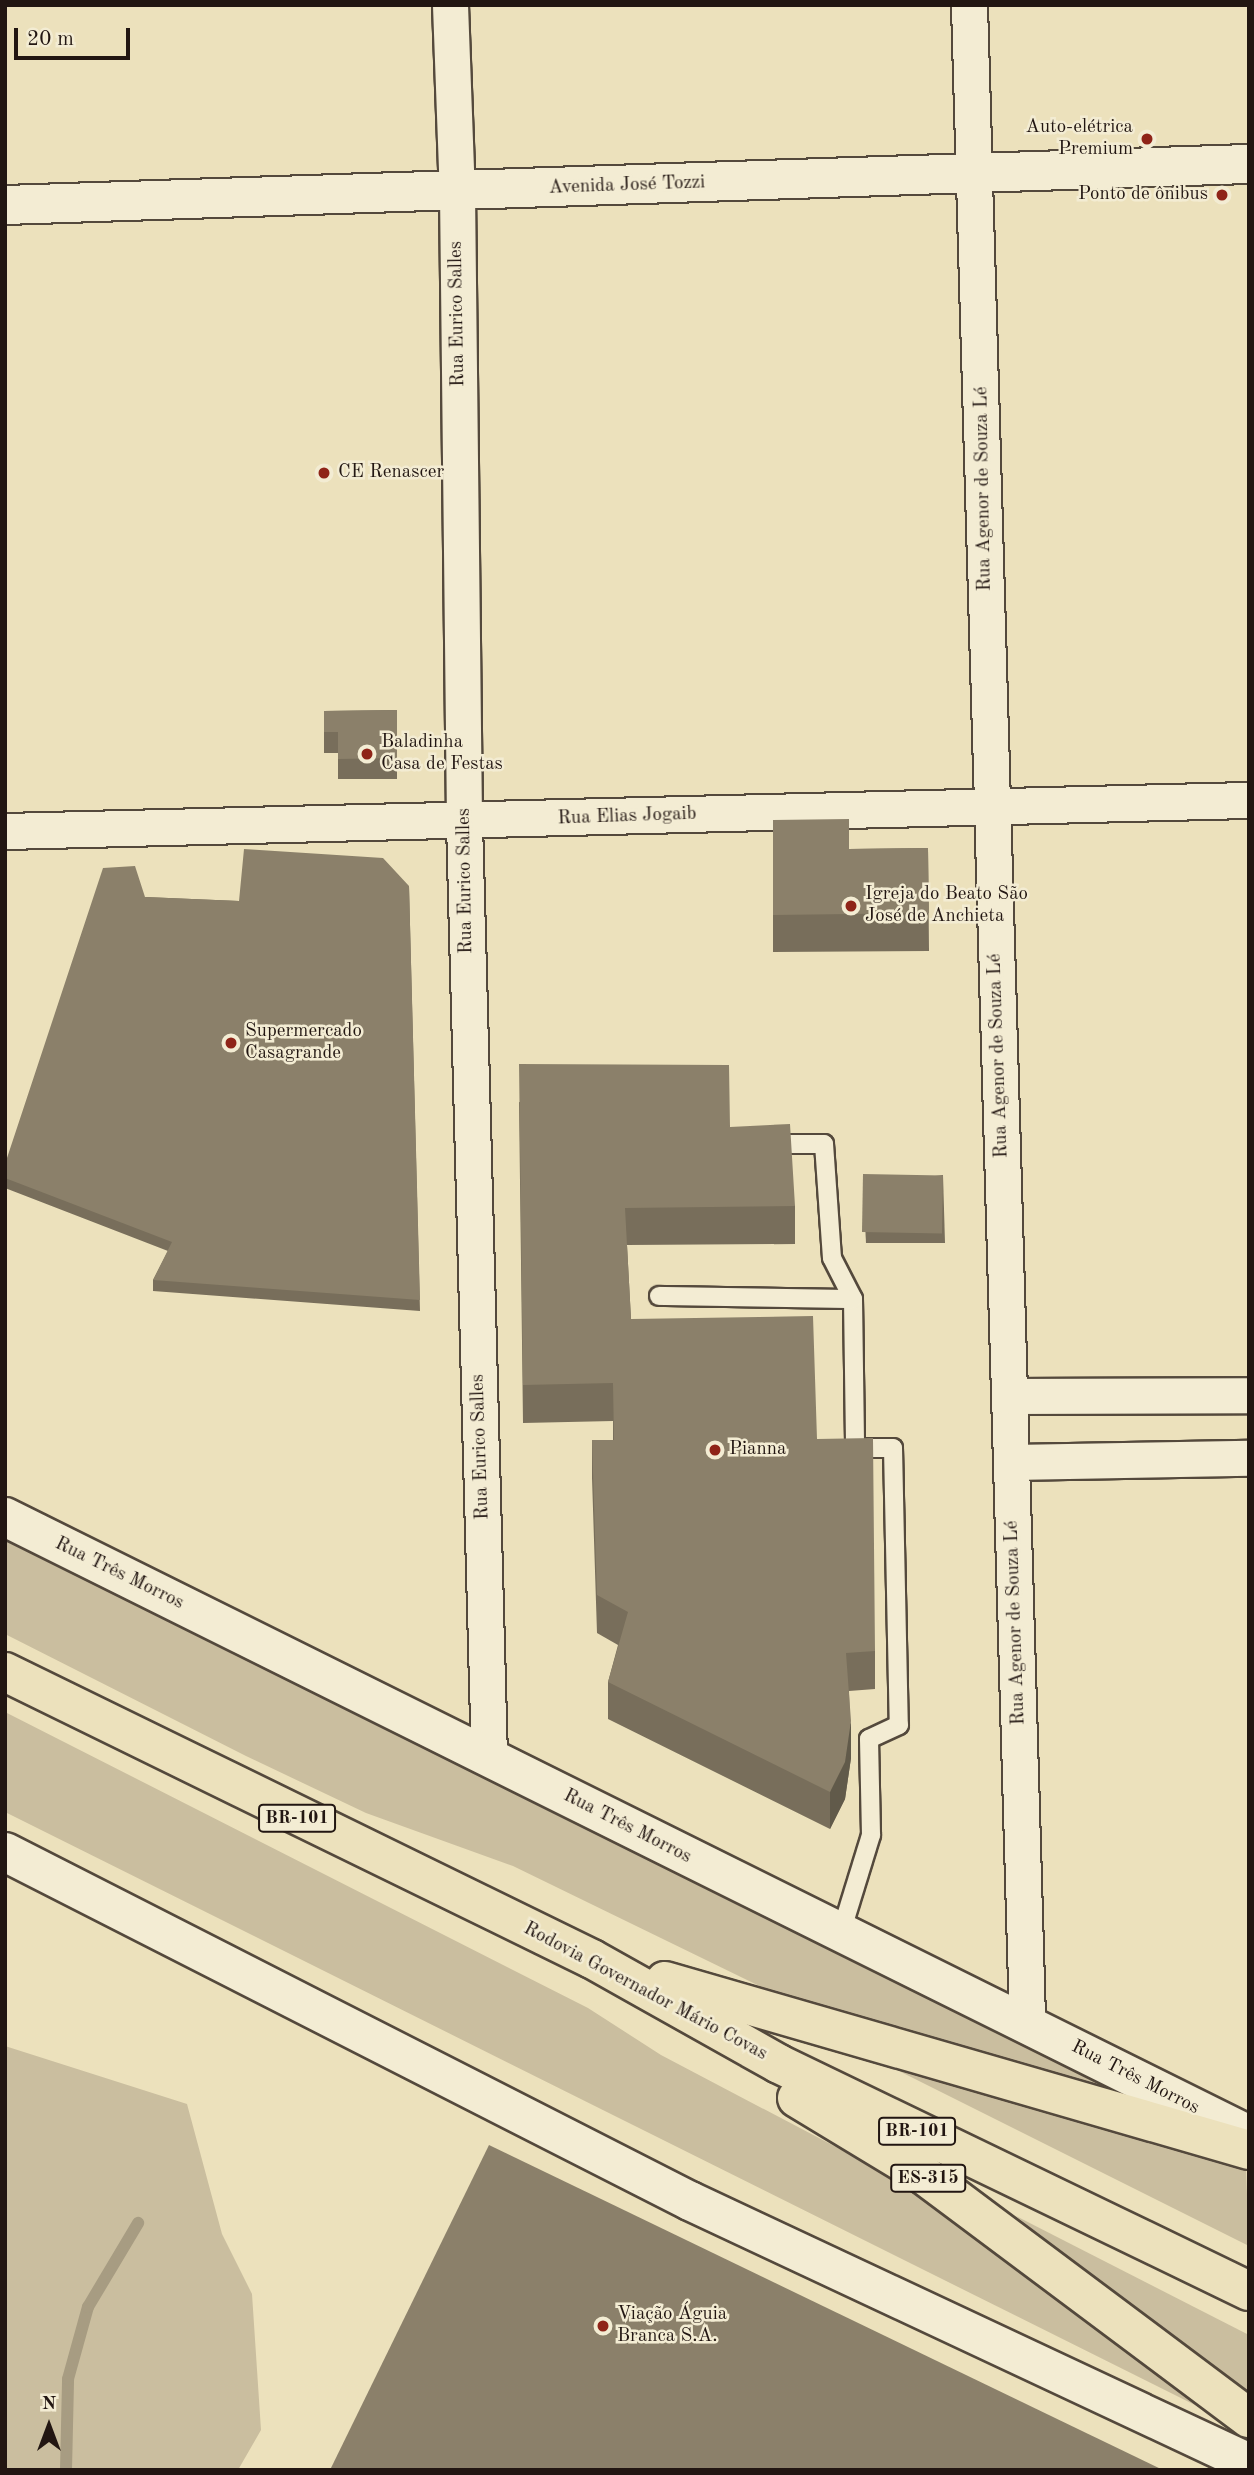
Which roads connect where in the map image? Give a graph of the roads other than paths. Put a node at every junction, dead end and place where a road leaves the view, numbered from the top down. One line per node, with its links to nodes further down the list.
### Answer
1 (450, 5): 5 (street, Rua Eurico Salles)
2 (969, 5): 4 (street, Rua Agenor de Souza Lé)
3 (1249, 164): 4 (main road, Avenida José Tozzi)
4 (977, 173): 5 (main road, Avenida José Tozzi); 8 (street, Rua Agenor de Souza Lé)
5 (457, 192): 6 (main road, Avenida José Tozzi); 9 (street, Rua Eurico Salles)
6 (5, 205)
7 (1249, 800): 8 (street, Rua Elias Jogaib)
8 (991, 806): 9 (street, Rua Elias Jogaib); 15 (street, Rua Agenor de Souza Lé)
9 (464, 822): 10 (street, Rua Elias Jogaib); 20 (street, Rua Eurico Salles)
10 (5, 831)
11 (768, 1144): 13 (lane)
12 (659, 1296): 13 (lane)
13 (853, 1299): 22 (lane)
14 (1249, 1395): 15 (street)
15 (1009, 1396): 17 (street, Rua Agenor de Souza Lé)
16 (1249, 1458): 17 (street)
17 (1012, 1462): 24 (street, Rua Agenor de Souza Lé)
18 (5, 1517): 20 (main road, Rua Três Morros)
19 (5, 1672): 23 (highway, Rodovia Governador Mário Covas / BR-101)
20 (489, 1756): 22 (main road, Rua Três Morros)
21 (5, 1852): 29 (main road)
22 (840, 1936): 24 (main road, Rua Três Morros)
23 (592, 1959): 26 (highway); 27 (highway, Rodovia Governador Mário Covas / BR-101); 28 (highway, ES-315)
24 (1027, 2023): 25 (main road, Rua Três Morros)
25 (1249, 2134)
26 (1249, 2150)
27 (1249, 2291)
28 (1249, 2418)
29 (1249, 2463)

